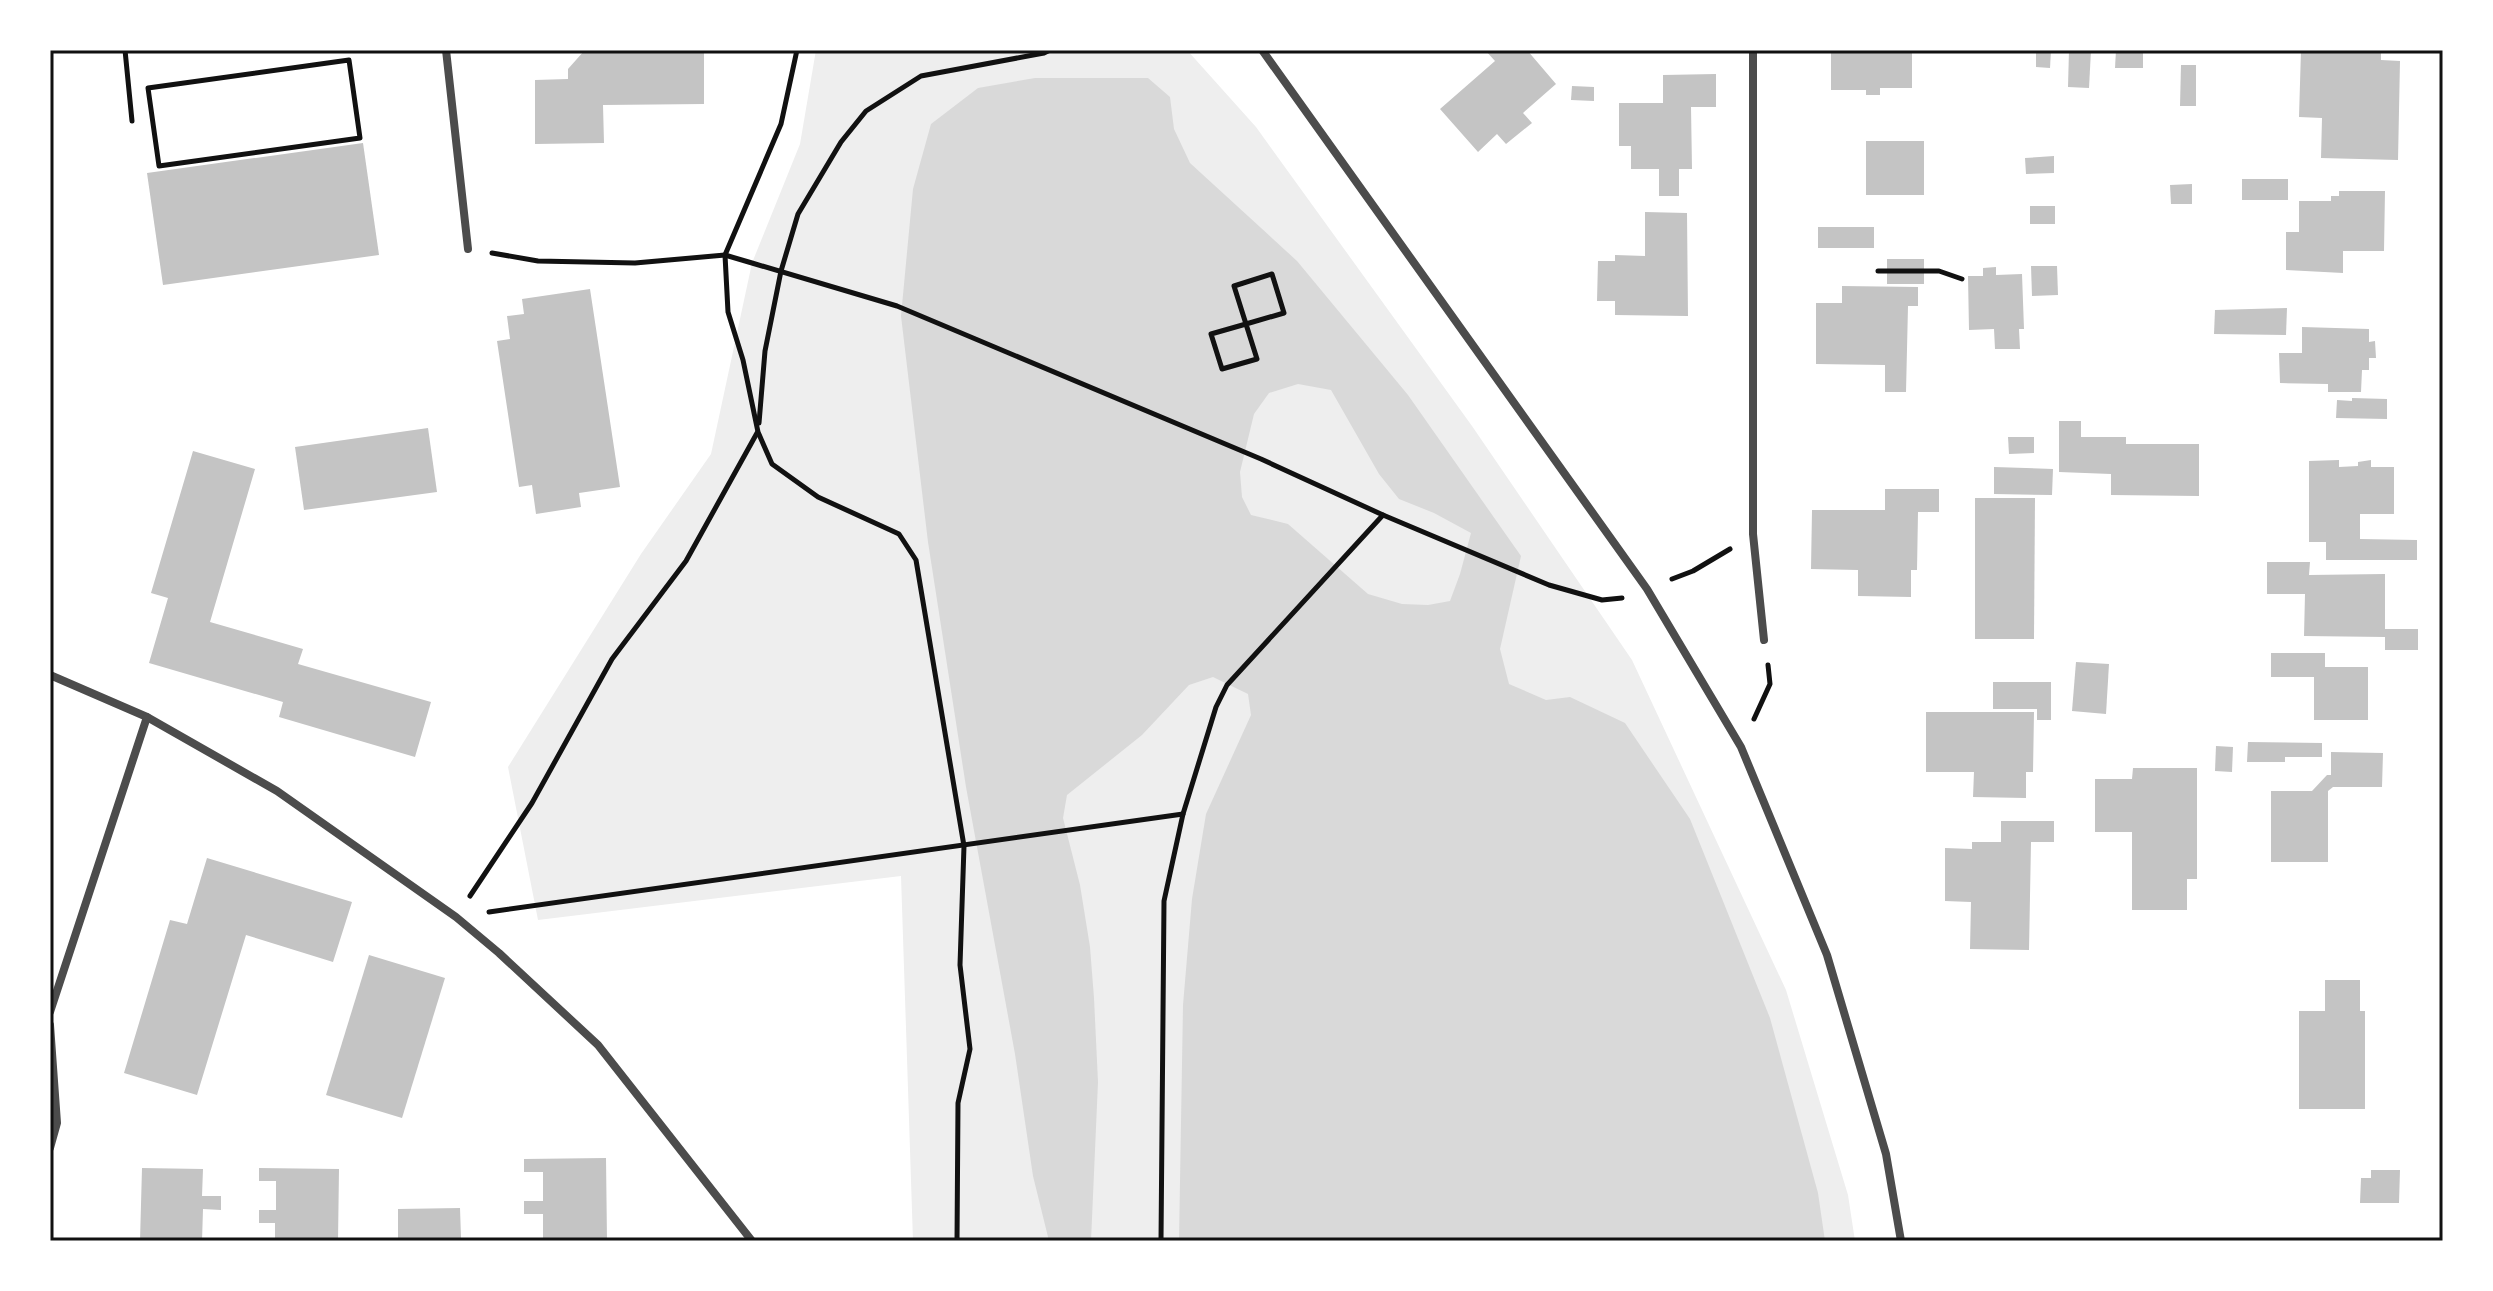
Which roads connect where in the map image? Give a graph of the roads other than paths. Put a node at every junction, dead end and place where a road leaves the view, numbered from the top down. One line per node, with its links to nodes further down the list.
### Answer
1 (446, 50): 4 (street)
2 (1262, 50): 12 (street)
3 (1753, 50): 5 (street)
4 (468, 249)
5 (1764, 640)
6 (50, 675): 7 (street)
7 (147, 717): 8 (street); 11 (street)
8 (50, 1012)
9 (50, 1025): 10 (street)
10 (50, 1148)
11 (752, 1241)
12 (1901, 1241)

